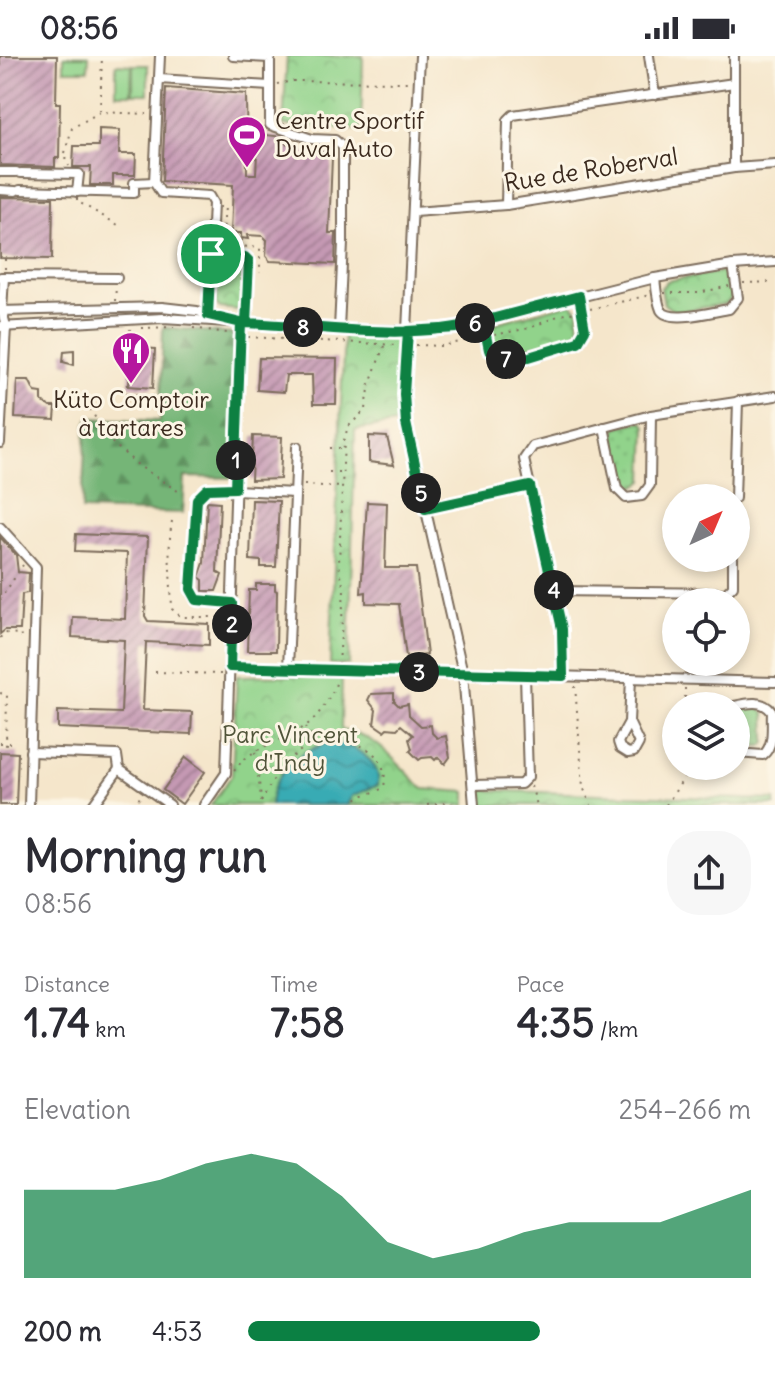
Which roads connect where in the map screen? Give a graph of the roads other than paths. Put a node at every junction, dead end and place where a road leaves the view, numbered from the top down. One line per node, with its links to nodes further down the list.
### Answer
1 (160, 56): 6 (street)
2 (233, 56): 8 (street)
3 (420, 56): 17 (street)
4 (649, 56): 9 (street)
5 (734, 56): 7 (street)
6 (159, 79): 8 (street); 13 (street)
7 (734, 83): 9 (street); 11 (street)
8 (270, 86): 30 (street)
9 (655, 95): 16 (street)
10 (775, 165): 11 (street, Rue de Roberval)
11 (734, 168): 16 (street, Rue de Roberval)
12 (0, 172): 15 (street)
13 (154, 182): 15 (street); 18 (street)
14 (0, 190): 15 (street)
15 (77, 192)
16 (506, 205): 17 (street, Rue de Roberval)
17 (414, 212): 31 (street)
18 (211, 254): 26 (street); 28 (street)
19 (775, 262): 20 (street)
20 (733, 265): 23 (street); 23 (street)
21 (3, 277): 22 (street); 25 (street)
22 (117, 278)
23 (655, 278): 24 (street)
24 (579, 296): 27 (street); 27 (street)
25 (1, 311): 26 (street); 29 (street)
26 (208, 315): 28 (street)
27 (483, 321): 31 (street)
28 (244, 323): 29 (street); 30 (street); 40 (street)
29 (3, 326): 32 (street)
30 (339, 329): 31 (street)
31 (408, 331): 48 (street)
32 (1, 393): 37 (street)
33 (775, 396): 34 (street)
34 (738, 401): 35 (street); 39 (street)
35 (651, 415): 36 (street); 36 (street)
36 (604, 427): 44 (street)
37 (0, 443)
38 (297, 447): 41 (street)
39 (735, 484)
40 (235, 489): 41 (street); 45 (street); 45 (street)
41 (295, 489): 46 (street)
42 (0, 527): 56 (street)
43 (733, 572): 44 (street)
44 (554, 591): 50 (street)
45 (232, 603): 47 (street)
46 (288, 669): 47 (street); 48 (street)
47 (230, 671): 63 (street)
48 (463, 673): 49 (street); 59 (street)
49 (525, 675): 50 (street); 59 (street)
50 (563, 676): 51 (street)
51 (631, 678): 52 (street); 55 (street)
52 (752, 681): 53 (street); 54 (street)
53 (775, 682)
54 (751, 702): 57 (street)
55 (629, 722)
56 (30, 752): 58 (street); 60 (street)
57 (750, 754)
58 (119, 769): 61 (street); 62 (street)
59 (473, 785): 64 (street)
60 (29, 805)
61 (93, 805)
62 (170, 805)
63 (204, 805)
64 (474, 805)

